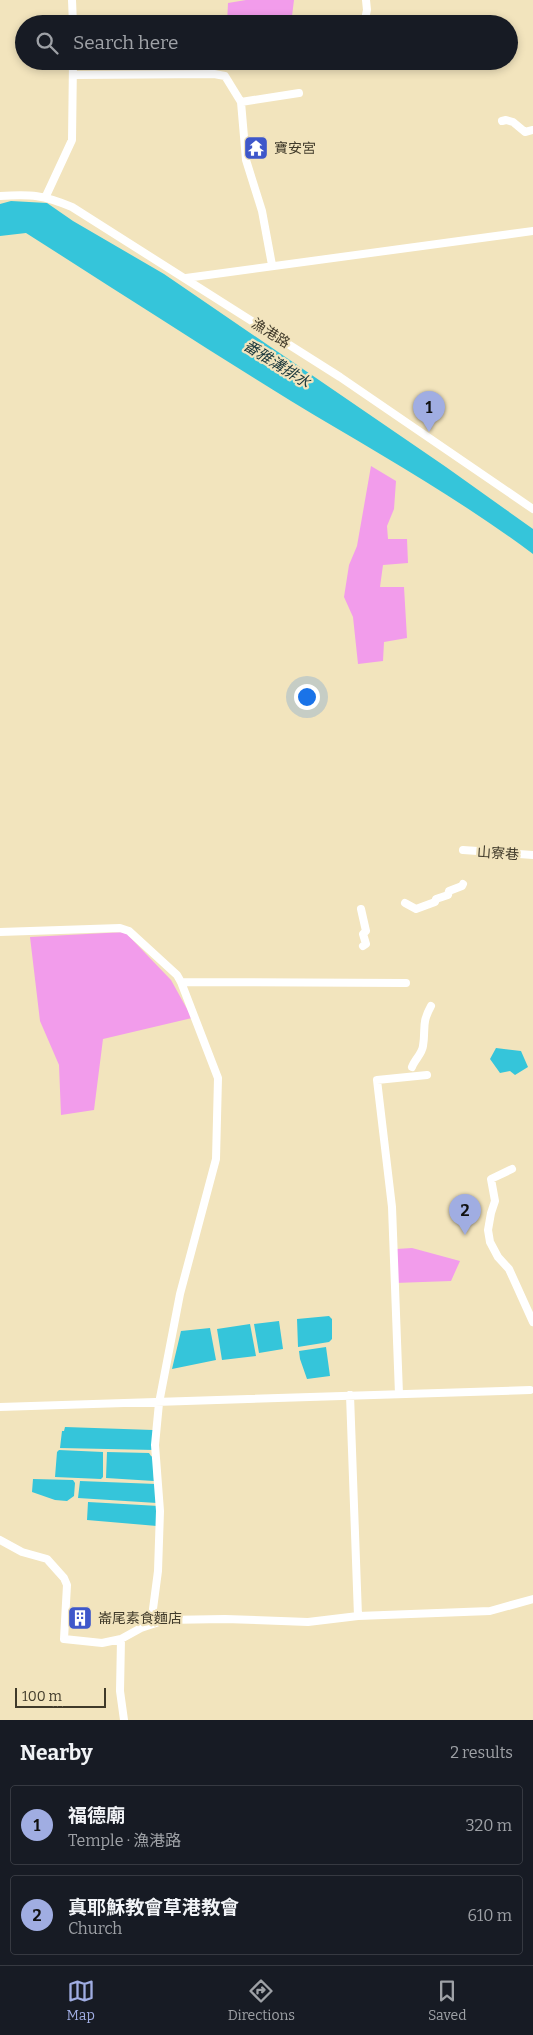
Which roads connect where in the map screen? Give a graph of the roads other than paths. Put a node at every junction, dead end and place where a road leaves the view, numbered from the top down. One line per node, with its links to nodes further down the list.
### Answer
1 (72, 0): 3 (street)
2 (366, 0): 4 (street)
3 (73, 15)
4 (365, 15)
5 (73, 70): 6 (street)
6 (73, 75): 8 (street); 12 (street)
7 (298, 93): 8 (street)
8 (241, 102): 14 (street)
9 (502, 121): 10 (street)
10 (533, 130)
11 (0, 196): 12 (street, 漁港路)
12 (46, 196): 15 (street, 漁港路)
13 (533, 230): 14 (street)
14 (272, 265): 15 (street)
15 (186, 278): 16 (street, 漁港路)
16 (531, 508)
17 (463, 850): 18 (street, 山寮巷)
18 (533, 854)
19 (463, 884): 20 (street)
20 (405, 902)
21 (361, 909): 23 (street)
22 (0, 932): 24 (street)
23 (363, 946)
24 (182, 982): 25 (street); 34 (street)
25 (406, 983)
26 (431, 1006): 27 (street)
27 (412, 1067)
28 (427, 1075): 32 (street)
29 (512, 1169): 30 (street)
30 (533, 1322)
31 (530, 1390): 32 (street)
32 (399, 1394): 33 (street)
33 (350, 1395): 34 (street); 38 (street)
34 (159, 1403): 35 (street); 39 (street)
35 (0, 1407)
36 (0, 1540): 40 (street)
37 (533, 1599): 38 (street)
38 (358, 1616): 39 (street)
39 (151, 1624): 40 (street)
40 (121, 1639): 41 (street)
41 (124, 1720)

